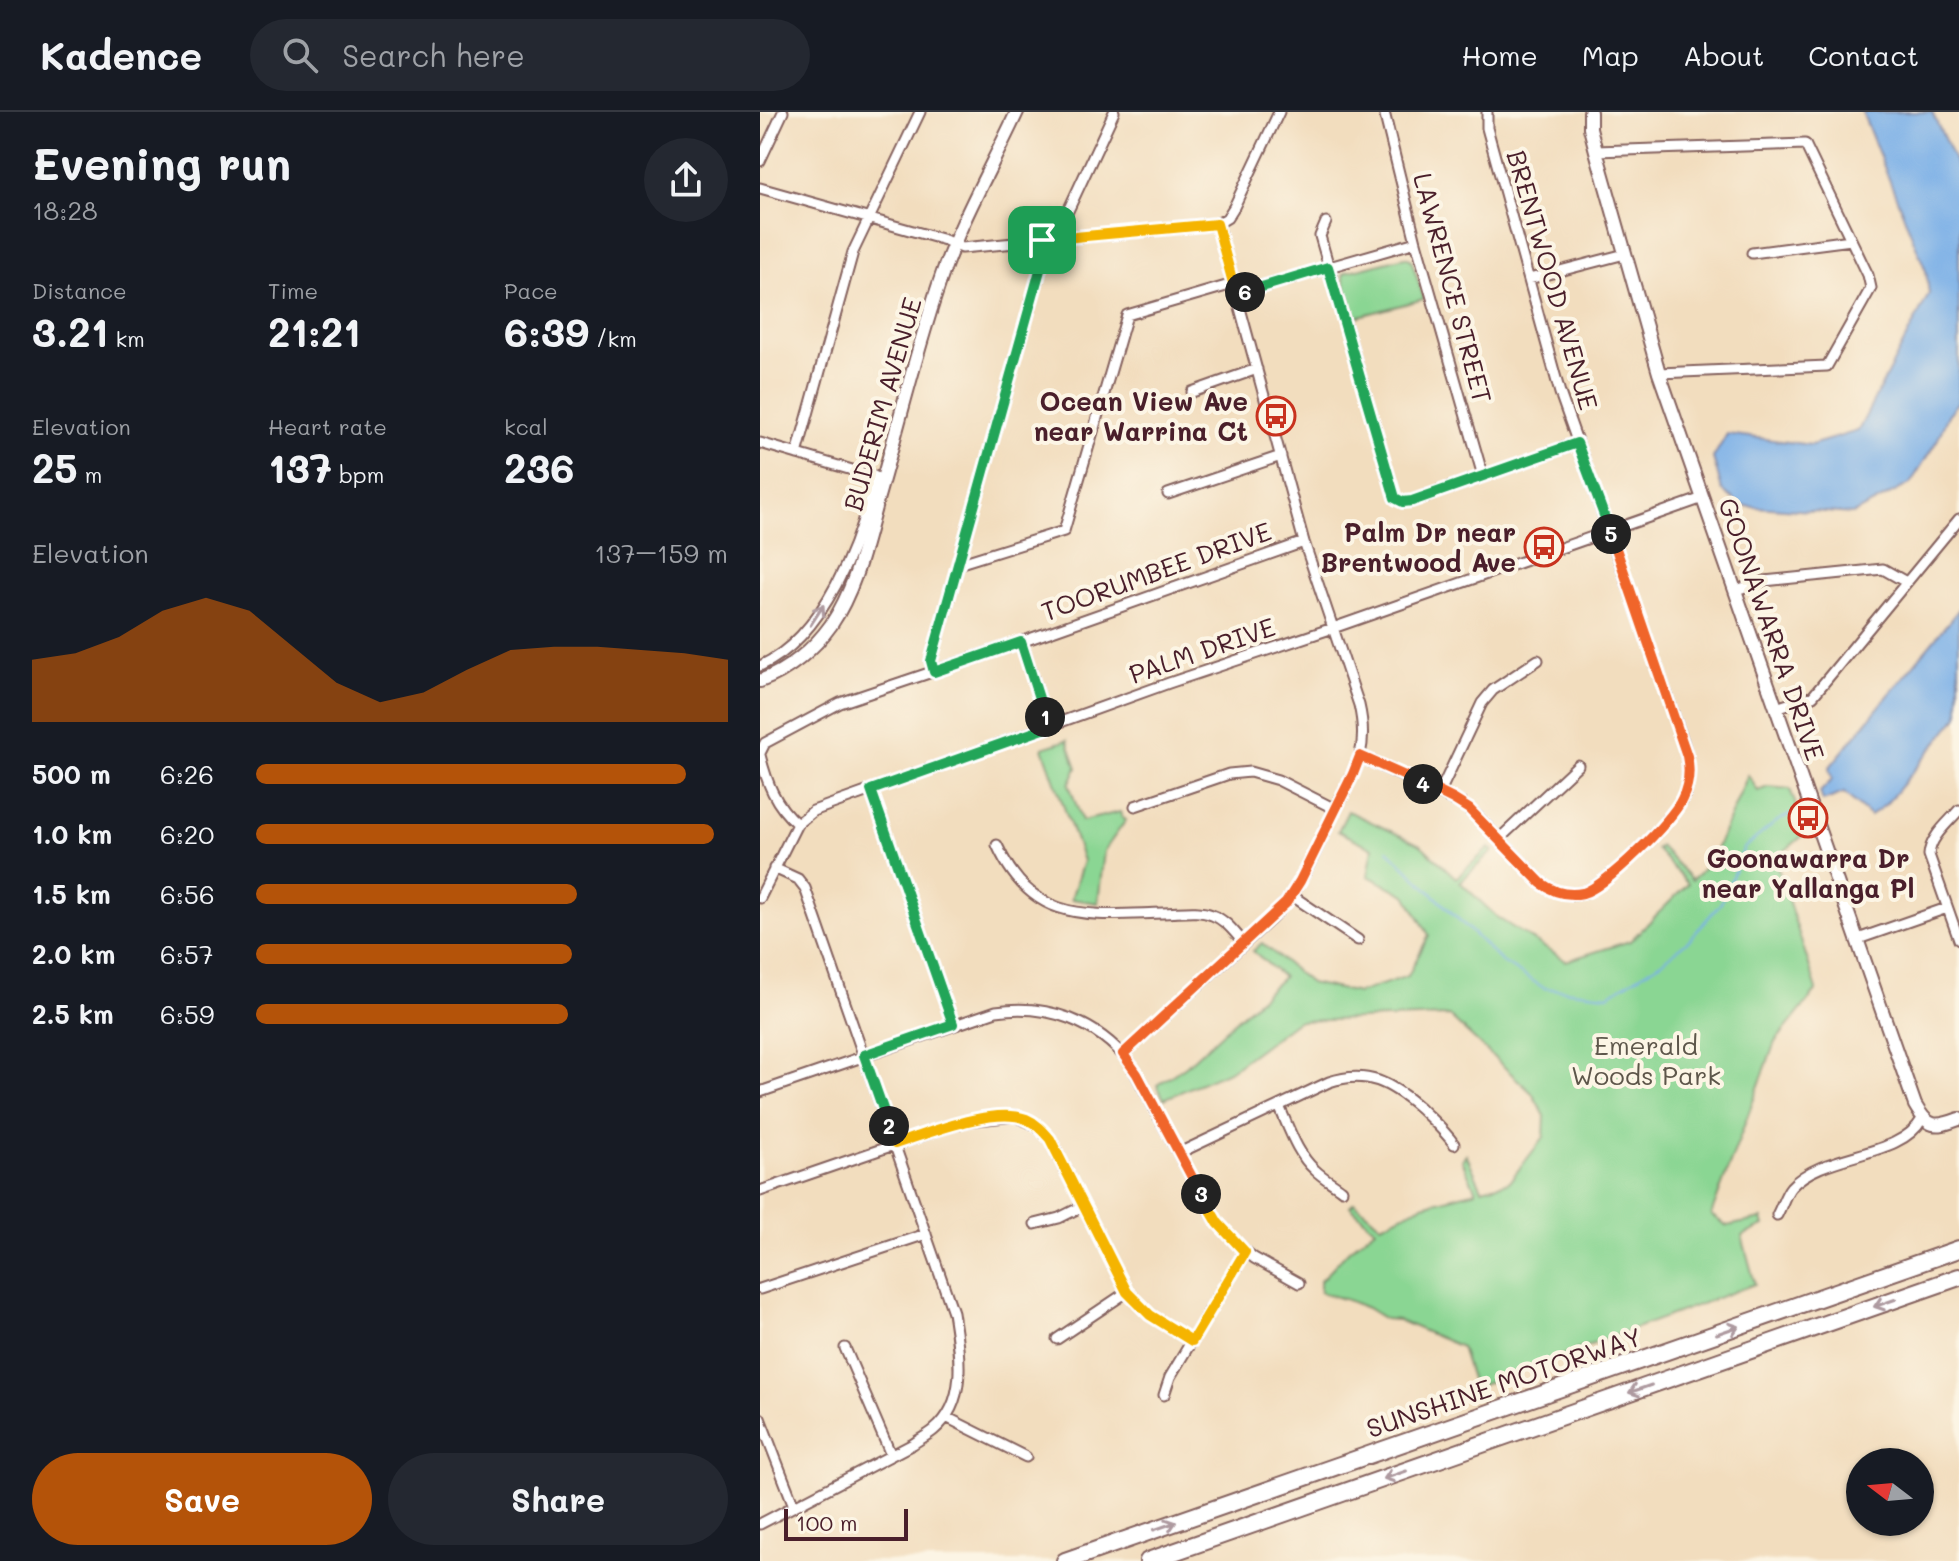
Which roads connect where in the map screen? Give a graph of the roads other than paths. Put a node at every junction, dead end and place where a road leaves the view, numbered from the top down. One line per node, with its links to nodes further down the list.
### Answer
1 (783, 112): 10 (street)
2 (920, 112): 12 (street)
3 (1017, 112): 19 (street, BUDERIM AVENUE)
4 (1114, 112): 15 (street)
5 (1279, 112): 14 (street)
6 (1384, 112): 18 (street, LAWRENCE STREET)
7 (1487, 112): 23 (street, BRENTWOOD AVENUE)
8 (1590, 112): 9 (street, GOONAWARRA DRIVE)
9 (1596, 151): 17 (street); 21 (street, GOONAWARRA DRIVE)
10 (760, 161)
11 (760, 188): 12 (street)
12 (869, 219): 19 (street); 30 (street)
13 (1326, 222): 22 (street)
14 (1217, 224): 15 (street); 24 (street)
15 (1059, 239): 16 (street)
16 (1042, 240): 19 (street); 39 (street)
17 (1851, 240): 20 (street); 26 (street)
18 (1416, 242): 22 (street); 32 (street, LAWRENCE STREET)
19 (954, 244): 33 (street, BUDERIM AVENUE)
20 (1752, 253)
21 (1625, 254): 23 (street); 26 (street, GOONAWARRA DRIVE)
22 (1328, 267): 24 (street); 32 (street)
23 (1529, 279): 29 (street, BRENTWOOD AVENUE)
24 (1235, 289): 25 (street); 39 (street)
25 (1257, 369): 27 (street); 31 (street)
26 (1659, 373): 35 (street, GOONAWARRA DRIVE)
27 (1192, 392)
28 (760, 443): 30 (street)
29 (1577, 443): 32 (street); 37 (street, BRENTWOOD AVENUE)
30 (797, 454): 33 (street)
31 (1281, 456): 34 (street); 38 (street)
32 (1483, 476)
33 (878, 478): 45 (street, BUDERIM AVENUE, one-way to 33); 47 (street, BUDERIM AVENUE)
34 (1168, 494)
35 (1703, 498): 37 (street, PALM DRIVE); 41 (street, GOONAWARRA DRIVE)
36 (1959, 519): 40 (street)
37 (1610, 531): 42 (street, PALM DRIVE); 61 (street, BRENTWOOD AVENUE)
38 (1304, 542): 42 (street); 43 (street, TOORUMBEE DRIVE)
39 (958, 564): 46 (street)
40 (1906, 582): 41 (street); 48 (street)
41 (1736, 590): 48 (street, GOONAWARRA DRIVE)
42 (1333, 628): 49 (street, PALM DRIVE); 51 (street)
43 (1021, 642): 46 (street, TOORUMBEE DRIVE); 49 (street)
44 (1538, 660): 55 (street)
45 (760, 666)
46 (934, 672): 50 (street, TOORUMBEE DRIVE)
47 (760, 681)
48 (1776, 708): 67 (street, GOONAWARRA DRIVE)
49 (1049, 727): 54 (street, PALM DRIVE)
50 (760, 754): 53 (street, TOORUMBEE DRIVE)
51 (1360, 756): 55 (street, BRENTWOOD AVENUE); 58 (street)
52 (1578, 765): 61 (street)
53 (771, 789): 56 (street); 60 (street, TOORUMBEE DRIVE)
54 (871, 790): 60 (street, PALM DRIVE); 71 (street)
55 (1440, 792): 61 (street, BRENTWOOD AVENUE)
56 (760, 793)
57 (1135, 806): 58 (street)
58 (1335, 809): 64 (street)
59 (1959, 810): 66 (street)
60 (797, 824): 63 (street)
61 (1499, 839)
62 (997, 845): 70 (street)
63 (774, 868): 65 (street); 73 (street)
64 (1291, 895): 68 (street); 70 (street)
65 (760, 898)
66 (1947, 908): 67 (street); 69 (street)
67 (1858, 939): 76 (street, GOONAWARRA DRIVE)
68 (1358, 940)
69 (1959, 940)
70 (1244, 943): 72 (street)
71 (953, 1024): 72 (street); 73 (street)
72 (1123, 1054): 80 (street)
73 (864, 1055): 74 (street); 78 (street)
74 (760, 1092)
75 (1279, 1106): 79 (street); 80 (street); 81 (street)
76 (1922, 1119): 77 (street); 84 (street)
77 (1959, 1119)
78 (895, 1144): 82 (street); 83 (street); 86 (street)
79 (1454, 1144)
80 (1179, 1153): 88 (street)
81 (1342, 1190)
82 (760, 1191)
83 (1083, 1206): 85 (street); 92 (street)
84 (1777, 1215)
85 (1035, 1224)
86 (926, 1234): 91 (street); 97 (street)
87 (1959, 1249): 103 (highway, SUNSHINE MOTORWAY, one-way to 87)
88 (1245, 1252): 90 (street); 94 (street)
89 (1959, 1277): 104 (highway, SUNSHINE MOTORWAY, one-way to 104)
90 (1299, 1283)
91 (760, 1289)
92 (1127, 1292): 93 (street); 94 (street)
93 (1057, 1339)
94 (1192, 1341): 96 (street)
95 (845, 1348): 99 (street)
96 (1164, 1395)
97 (946, 1417): 99 (street); 100 (street)
98 (760, 1418): 101 (street)
99 (891, 1455): 101 (street)
100 (1026, 1457)
101 (794, 1506): 102 (street)
102 (760, 1524)
103 (1065, 1561)
104 (1148, 1561)

